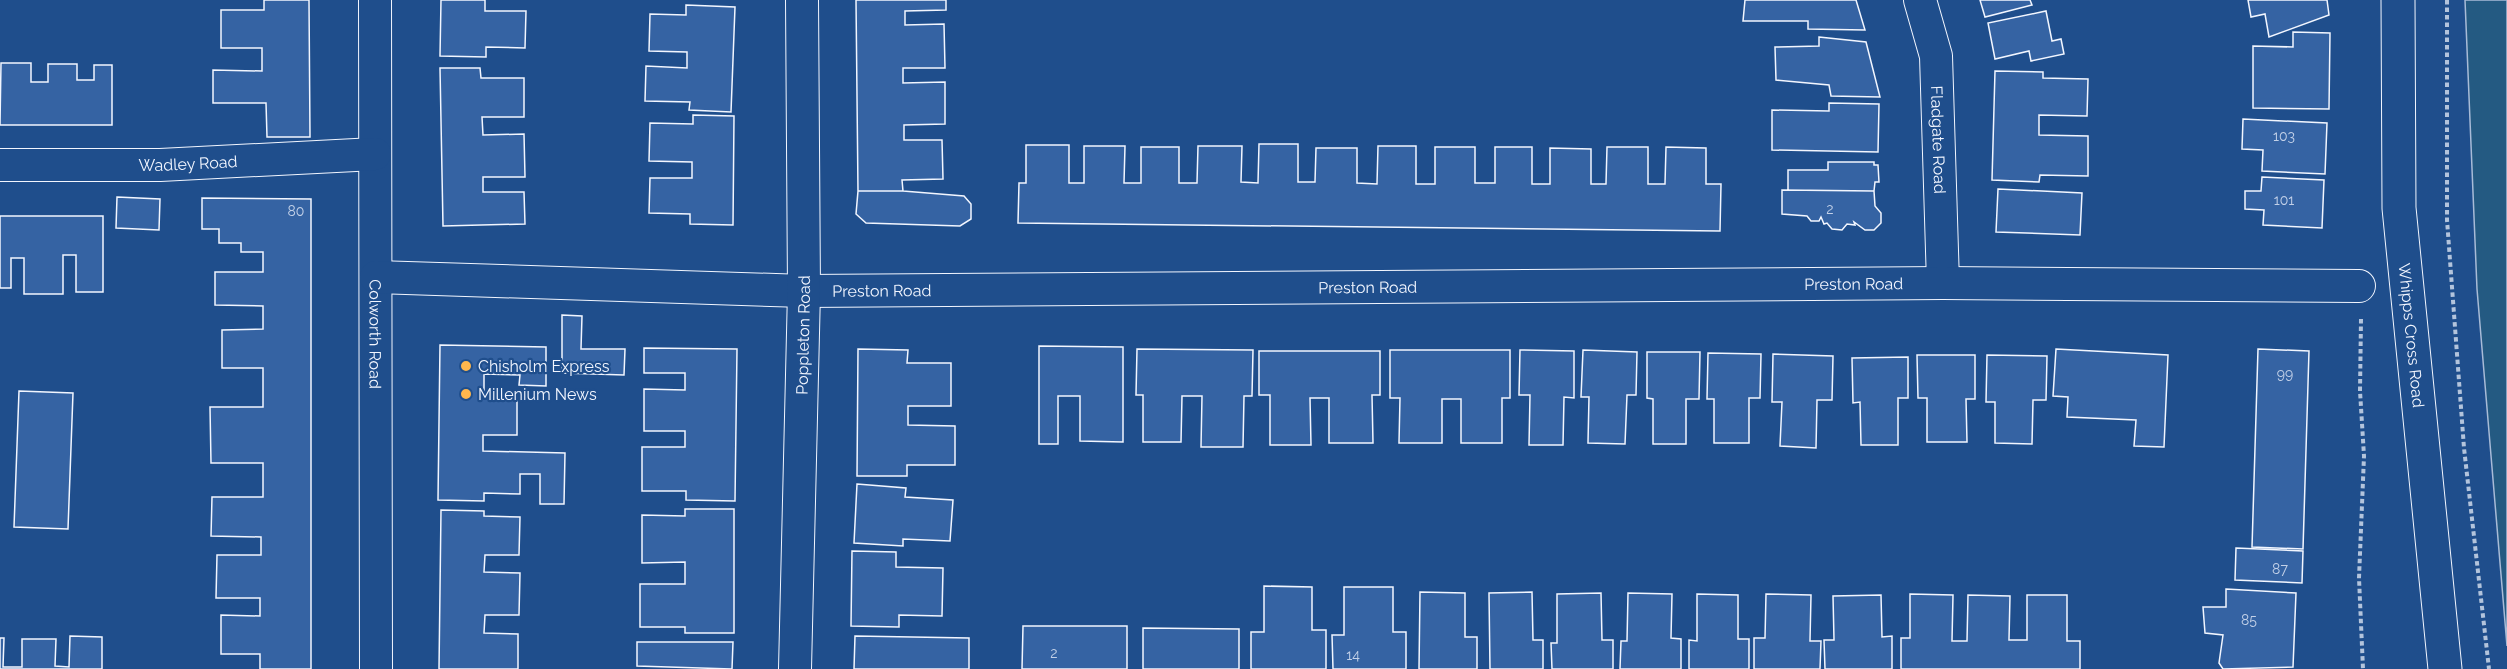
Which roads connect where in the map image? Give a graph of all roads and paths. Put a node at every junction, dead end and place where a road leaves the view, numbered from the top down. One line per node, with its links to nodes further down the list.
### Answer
1 (375, 0): 6 (street, Colworth Road)
2 (802, 0): 11 (street, Poppleton Road)
3 (1920, 0): 9 (street, Fladgate Road)
4 (2398, 0): 16 (main road, Whipps Cross Road)
5 (2447, 0): 17 (path)
6 (375, 154): 7 (street, Wadley Road); 8 (street, Colworth Road)
7 (0, 165)
8 (376, 277): 11 (street, Preston Road); 13 (street, Colworth Road)
9 (1943, 283): 10 (street, Preston Road); 11 (street, Preston Road)
10 (2359, 286)
11 (804, 291): 14 (street, Poppleton Road)
12 (2360, 391): 15 (path)
13 (376, 669)
14 (795, 669)
15 (2363, 669)
16 (2445, 669)
17 (2489, 669)

